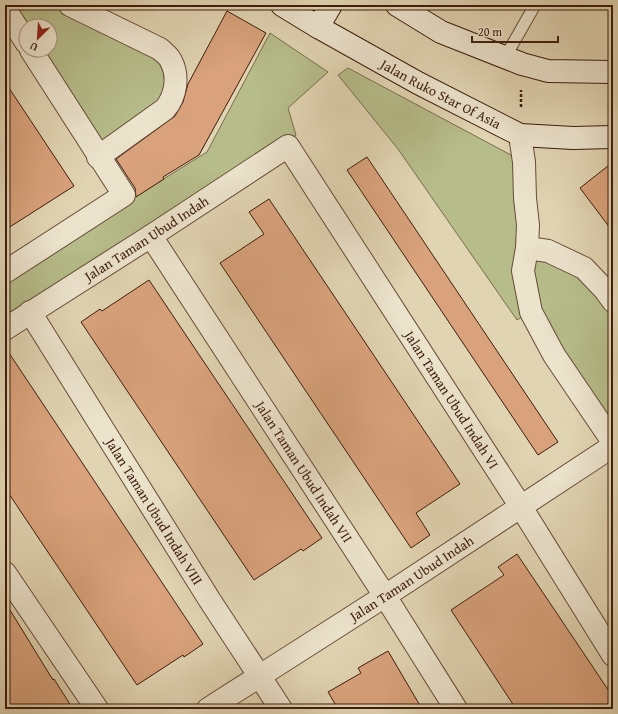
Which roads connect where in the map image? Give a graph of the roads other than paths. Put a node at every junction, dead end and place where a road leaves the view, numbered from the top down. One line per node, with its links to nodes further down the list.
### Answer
1 (70, 5): 15 (street)
2 (282, 5): 7 (street, Jalan Ruko Star Of Asia)
3 (331, 5): 7 (street)
4 (397, 5): 9 (street)
5 (535, 5): 9 (lane)
6 (5, 9): 8 (street)
7 (318, 27): 12 (street, Jalan Ruko Star Of Asia)
8 (18, 29)
9 (493, 53): 11 (street)
10 (36, 58): 15 (street)
11 (613, 72)
12 (520, 135): 13 (street, Jalan Ruko Star Of Asia); 17 (street)
13 (613, 137)
14 (288, 146): 16 (street, Jalan Taman Ubud Indah); 24 (street, Jalan Taman Ubud Indah VI)
15 (98, 157): 18 (street)
16 (151, 236): 20 (street, Jalan Taman Ubud Indah); 26 (street, Jalan Taman Ubud Indah VII)
17 (528, 248): 19 (street); 22 (street)
18 (5, 272)
19 (613, 301)
20 (30, 312): 21 (street, Jalan Taman Ubud Indah); 28 (street, Jalan Taman Ubud Indah VIII)
21 (5, 329)
22 (613, 442)
23 (613, 446): 24 (street, Jalan Taman Ubud Indah)
24 (520, 507): 26 (street, Jalan Taman Ubud Indah); 27 (street, Jalan Taman Ubud Indah VI)
25 (5, 573): 29 (street)
26 (385, 596): 28 (street, Jalan Taman Ubud Indah); 32 (street, Jalan Taman Ubud Indah VII)
27 (613, 655)
28 (260, 676): 30 (street, Jalan Taman Ubud Indah); 31 (street, Jalan Taman Ubud Indah VIII)
29 (97, 709)
30 (208, 709)
31 (281, 709)
32 (456, 709)

